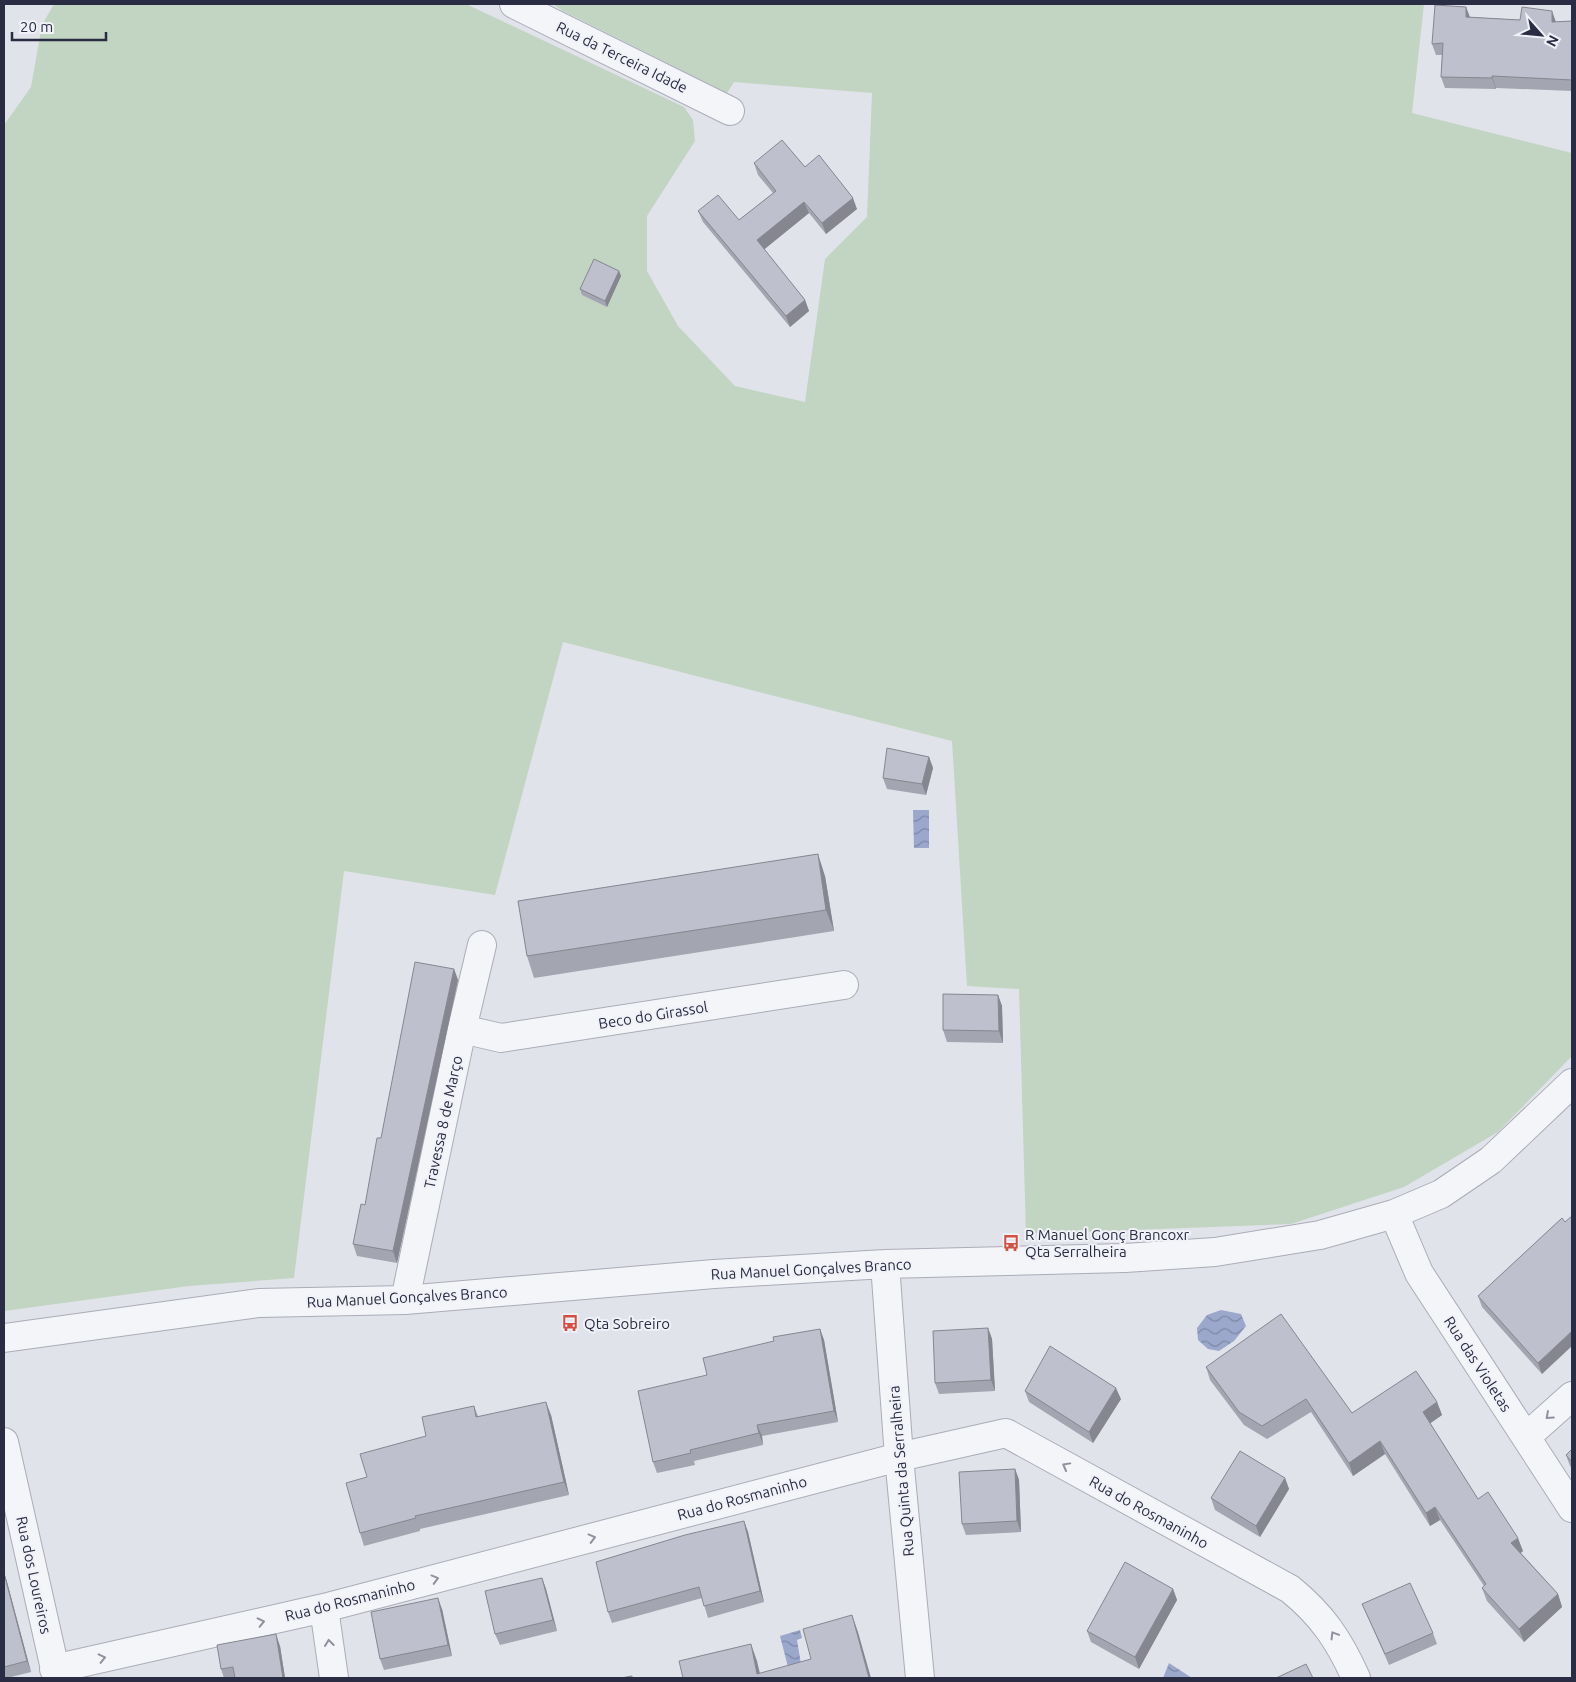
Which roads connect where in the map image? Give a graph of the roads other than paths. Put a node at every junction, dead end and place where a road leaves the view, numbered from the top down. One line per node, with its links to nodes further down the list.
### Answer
1 (514, 4): 2 (street, Rua da Terceira Idade)
2 (730, 111)
3 (482, 945): 5 (street, Travessa 8 de Março)
4 (844, 985): 5 (street, Beco do Girassol)
5 (462, 1030): 9 (street, Travessa 8 de Março)
6 (1572, 1084): 7 (street, Rua Manuel Gonçalves Branco)
7 (1394, 1214): 8 (street, Rua Manuel Gonçalves Branco); 12 (street, Rua das Violetas)
8 (885, 1264): 9 (street, Rua Manuel Gonçalves Branco); 14 (street, Rua Quinta da Serralheira)
9 (405, 1300): 10 (street, Rua Manuel Gonçalves Branco)
10 (4, 1338)
11 (1572, 1396): 12 (street, one-way to 12)
12 (1526, 1438): 16 (street, Rua das Violetas)
13 (4, 1442): 15 (street, Rua dos Loureiros)
14 (899, 1457): 17 (street, Rua do Rosmaninho, one-way to 14); 20 (street, Rua Quinta da Serralheira); 21 (street, Rua do Rosmaninho, one-way to 14)
15 (11, 1503): 18 (street, Rua dos Loureiros)
16 (1572, 1508)
17 (324, 1608): 18 (street, Rua do Rosmaninho, one-way to 17); 19 (street, one-way to 17)
18 (56, 1674)
19 (334, 1678)
20 (920, 1678)
21 (1356, 1678)

